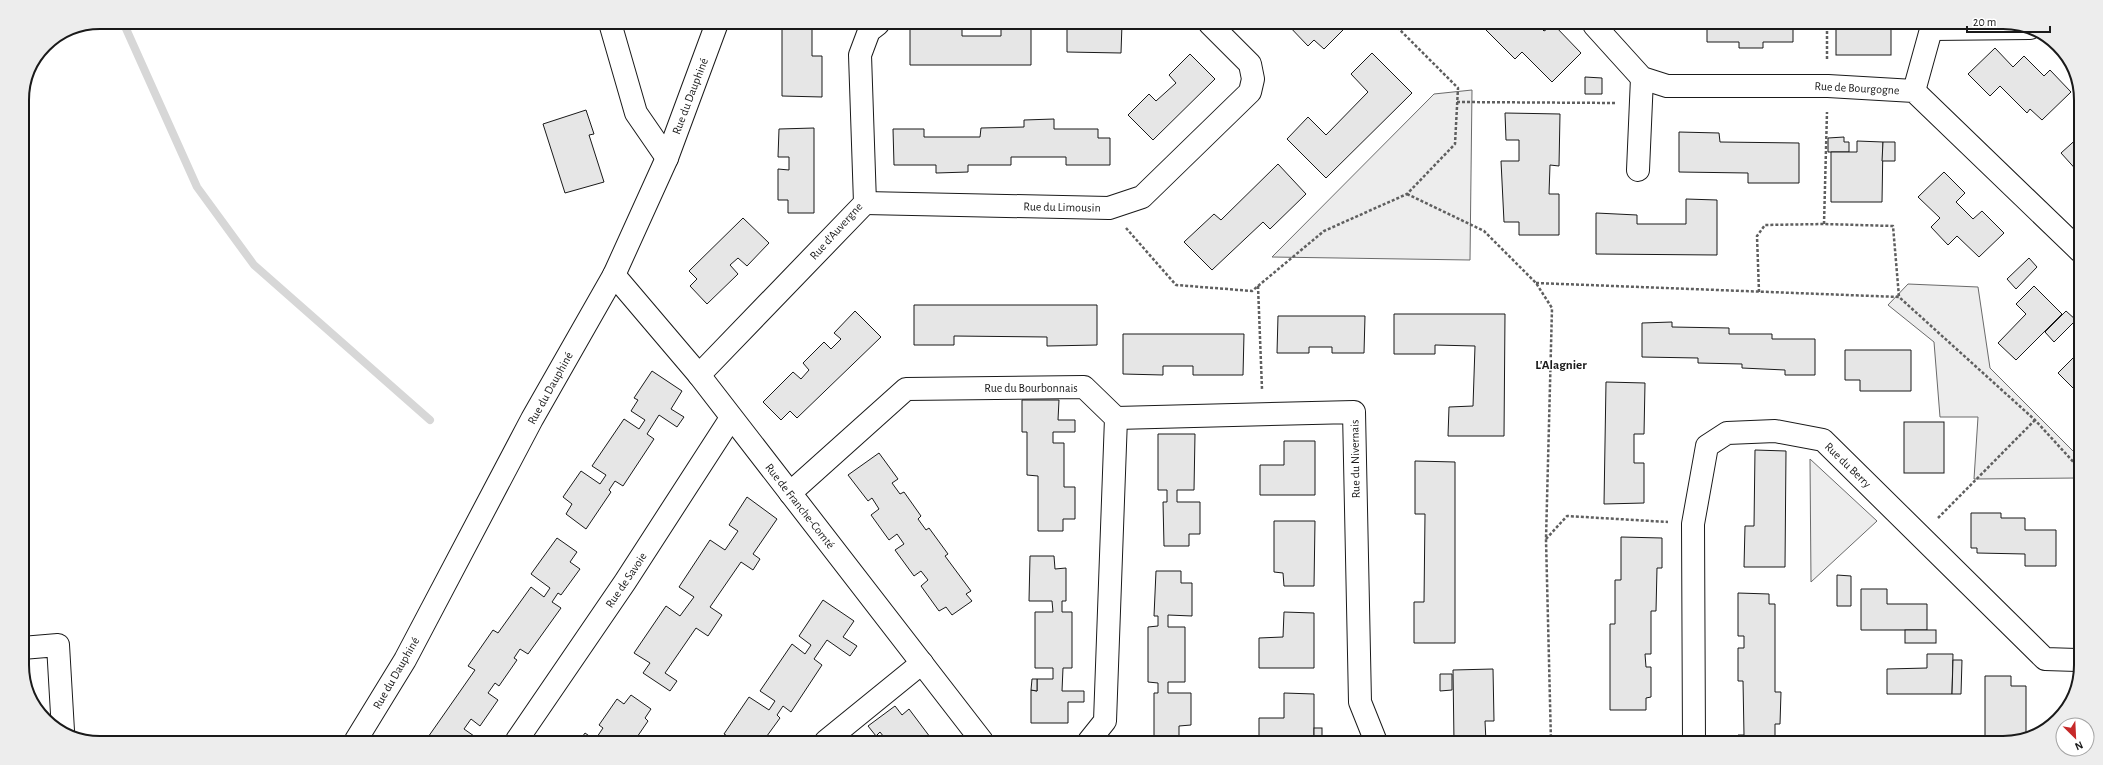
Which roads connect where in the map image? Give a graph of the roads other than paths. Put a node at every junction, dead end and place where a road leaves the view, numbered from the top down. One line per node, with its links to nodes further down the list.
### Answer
1 (612, 29): 9 (street)
2 (715, 29): 9 (street, Rue du Dauphiné)
3 (872, 29): 11 (street, Rue d'Auvergne)
4 (1215, 29): 11 (street, Rue du Limousin)
5 (1598, 29): 7 (street)
6 (1932, 29): 8 (street)
7 (1642, 78): 8 (street, Rue de Bourgogne); 10 (street)
8 (1914, 91): 12 (street, Rue de Bourgogne)
9 (667, 158): 13 (street, Rue du Dauphiné)
10 (1638, 170)
11 (864, 203): 14 (street, Rue d'Auvergne)
12 (2074, 245)
13 (614, 275): 14 (street, Rue de Franche-Comté); 22 (street, Rue du Dauphiné)
14 (698, 375): 15 (street, Rue de Franche-Comté)
15 (732, 418): 17 (street, Rue de Franche-Comté); 23 (street, Rue de Savoie)
16 (1116, 418): 17 (street, Rue du Bourbonnais); 26 (street); 27 (street, Rue du Nivernais)
17 (790, 493): 20 (street, Rue de Franche-Comté)
18 (29, 647): 21 (street)
19 (2074, 660): 28 (street, Rue du Berry)
20 (922, 663): 24 (street); 25 (street, Rue de Franche-Comté)
21 (63, 726)
22 (358, 736)
23 (520, 736)
24 (831, 736)
25 (978, 736)
26 (1093, 736)
27 (1374, 736)
28 (1694, 736)

